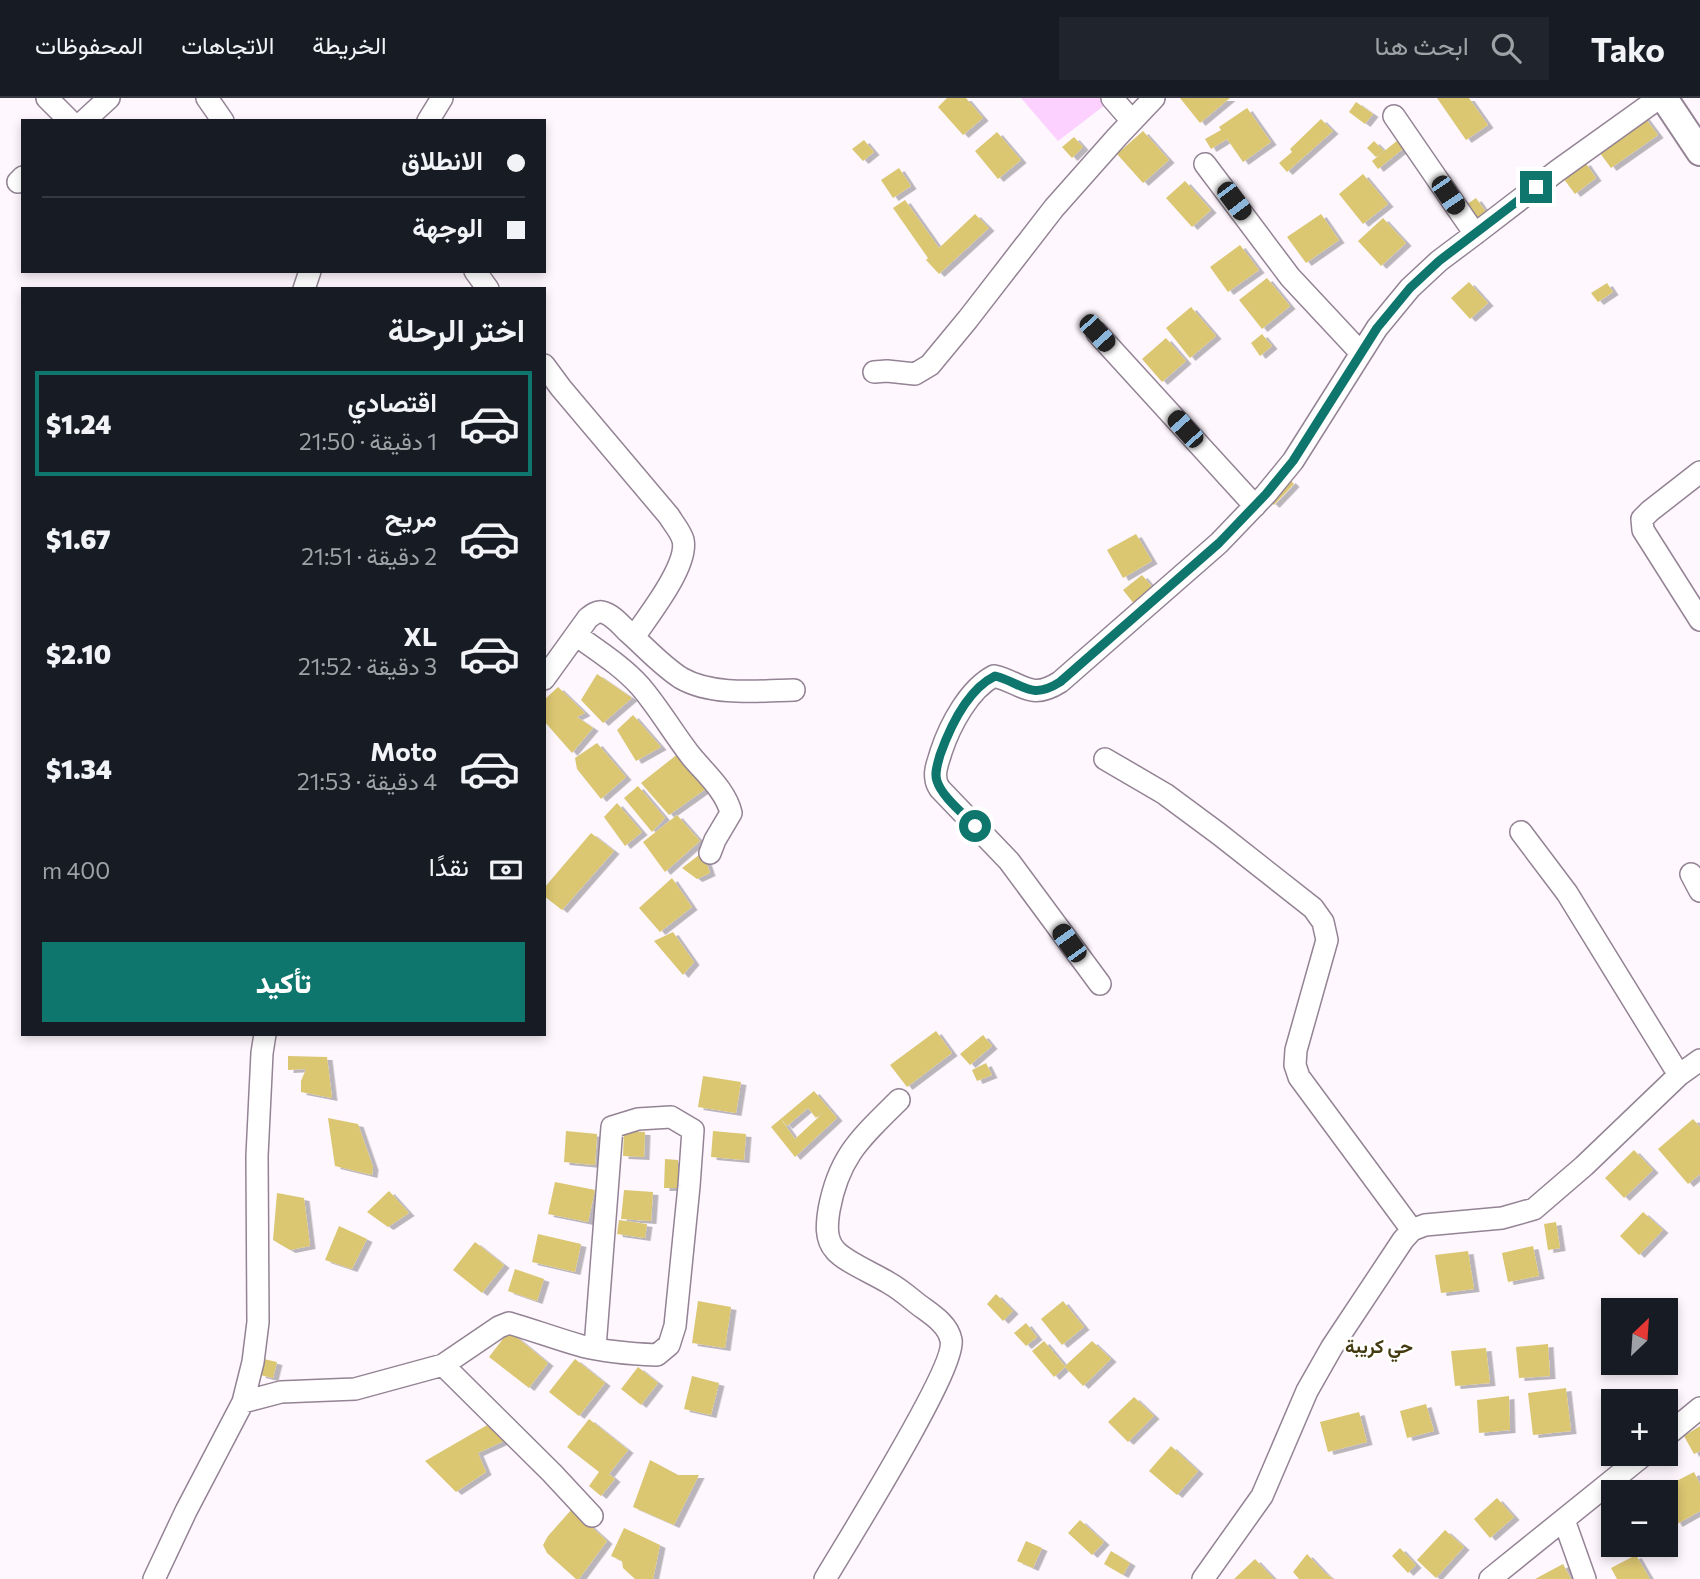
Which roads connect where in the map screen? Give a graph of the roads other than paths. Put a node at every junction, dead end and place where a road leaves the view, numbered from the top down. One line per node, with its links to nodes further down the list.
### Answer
1 (47, 98): 9 (street)
2 (109, 98): 10 (street)
3 (206, 98): 11 (street)
4 (442, 98): 12 (street)
5 (1112, 98): 13 (street)
6 (1154, 98): 13 (street)
7 (1661, 98): 14 (main road); 16 (street)
8 (1394, 116): 16 (street)
9 (68, 119)
10 (86, 119)
11 (222, 119)
12 (429, 119)
13 (1132, 121): 20 (street)
14 (1700, 152)
15 (1205, 164): 18 (street)
16 (1475, 234): 18 (street)
17 (1097, 333): 22 (street)
18 (1361, 353): 22 (street)
19 (546, 368): 25 (street)
20 (874, 372)
21 (1700, 472): 23 (street)
22 (1255, 506): 31 (street)
23 (1700, 620)
24 (576, 635): 25 (street); 26 (street); 30 (street)
25 (634, 637): 27 (street)
26 (546, 676)
27 (793, 690)
28 (1105, 759): 36 (street)
29 (1521, 832): 34 (street)
30 (710, 853)
31 (1100, 984)
32 (265, 1036): 39 (street)
33 (1700, 1060): 34 (street)
34 (1679, 1075): 36 (street)
35 (900, 1100): 46 (street)
36 (1412, 1230): 47 (street)
37 (595, 1348): 37 (street); 38 (street)
38 (443, 1365): 39 (street); 43 (street)
39 (243, 1402): 45 (street)
40 (1700, 1408): 41 (street)
41 (1678, 1426)
42 (1630, 1466): 44 (street)
43 (592, 1516)
44 (1564, 1520): 48 (street); 49 (street)
45 (154, 1579)
46 (825, 1579)
47 (1203, 1579)
48 (1490, 1579)
49 (1585, 1579)

